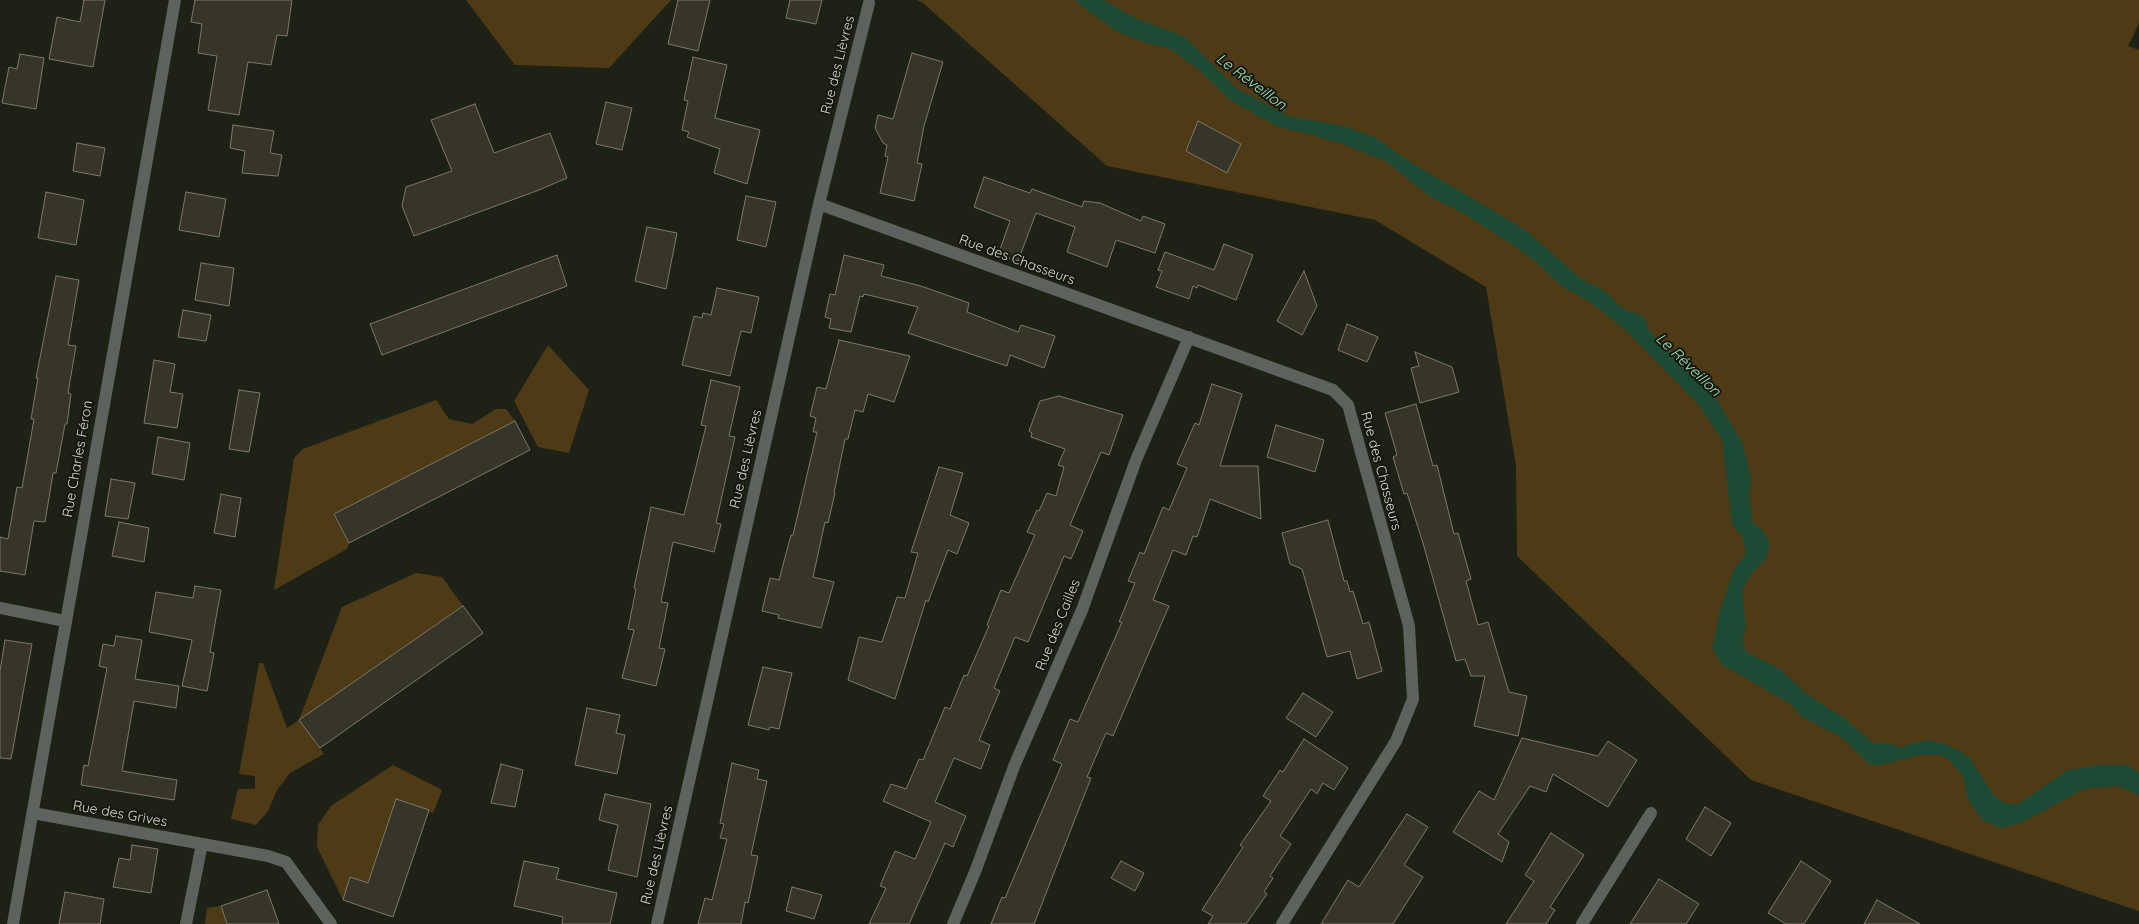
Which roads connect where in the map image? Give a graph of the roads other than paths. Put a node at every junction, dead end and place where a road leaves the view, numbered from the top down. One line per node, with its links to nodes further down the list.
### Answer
1 (174, 0): 6 (street, Rue Charles Féron)
2 (869, 2): 3 (street, Rue des Lièvres)
3 (819, 204): 4 (street, Rue des Chasseurs); 13 (street, Rue des Lièvres)
4 (1189, 337): 14 (street, Rue des Cailles); 15 (street, Rue des Chasseurs)
5 (0, 608): 6 (street)
6 (65, 621): 7 (street, Rue Charles Féron)
7 (33, 813): 9 (street, Rue des Grives); 10 (street, Rue Charles Féron)
8 (1651, 813): 16 (street)
9 (202, 844): 11 (street); 12 (street, Rue des Grives)
10 (13, 924)
11 (186, 924)
12 (331, 924)
13 (657, 924)
14 (953, 924)
15 (1282, 924)
16 (1582, 924)

